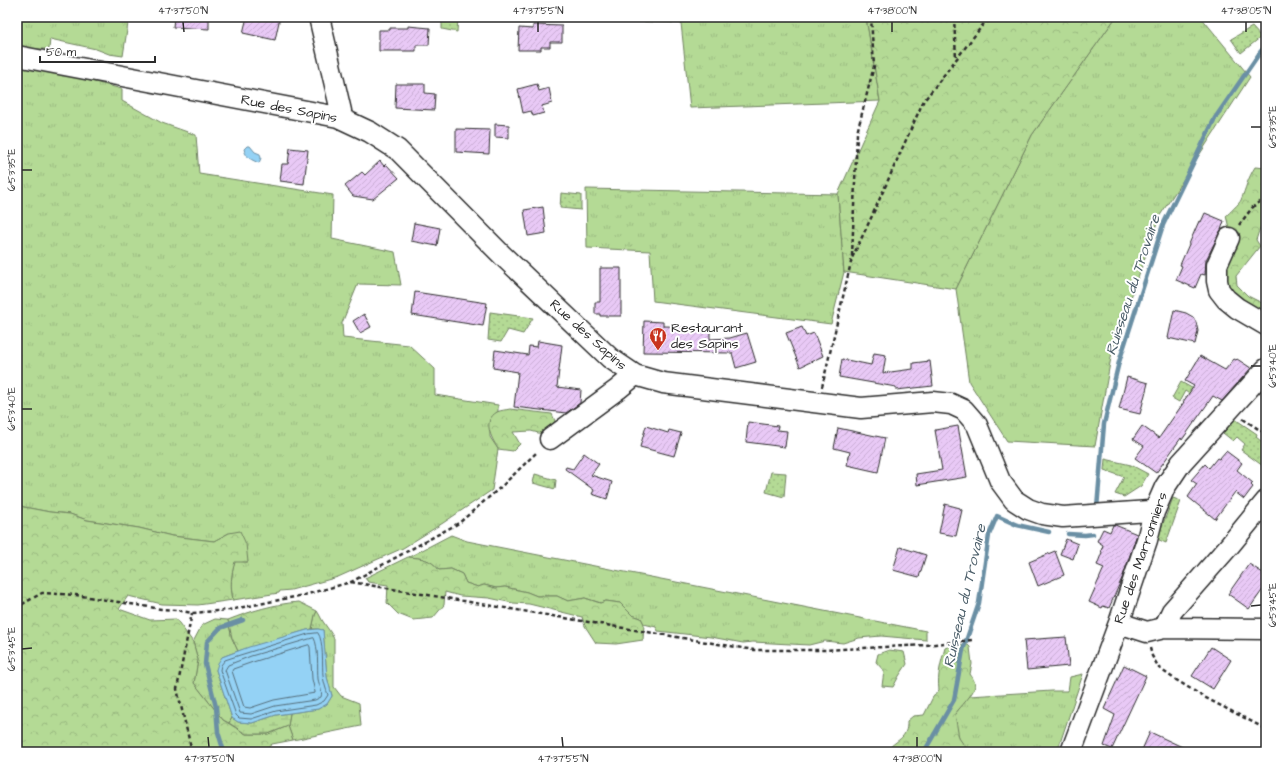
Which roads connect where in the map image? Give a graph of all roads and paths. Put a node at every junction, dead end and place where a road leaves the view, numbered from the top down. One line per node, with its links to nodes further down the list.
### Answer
1 (319, 17): 7 (street)
2 (871, 17): 10 (path)
3 (954, 17): 6 (path)
4 (989, 17): 6 (path)
5 (17, 56): 7 (street, Rue des Sapins)
6 (956, 59): 10 (path)
7 (338, 117): 13 (street, Rue des Sapins)
8 (1266, 196): 9 (path)
9 (1229, 238): 11 (street)
10 (852, 258): 14 (path)
11 (1266, 325)
12 (1266, 369): 15 (street, Rue des Marronniers)
13 (635, 375): 14 (street, Rue des Sapins); 17 (street)
14 (818, 403): 19 (street, Rue des Sapins)
15 (1229, 411): 16 (path); 19 (street, Rue des Marronniers)
16 (1266, 434)
17 (550, 439): 20 (path)
18 (1266, 501): 25 (street)
19 (1154, 512): 23 (street, Rue des Marronniers)
20 (351, 582): 22 (path); 26 (path)
21 (17, 609): 22 (path)
22 (192, 613): 28 (path)
23 (1119, 622): 25 (street); 29 (street, Rue des Marronniers)
24 (1266, 629): 25 (street)
25 (1153, 634): 27 (path)
26 (974, 640)
27 (1266, 730)
28 (192, 752)
29 (1071, 752)

